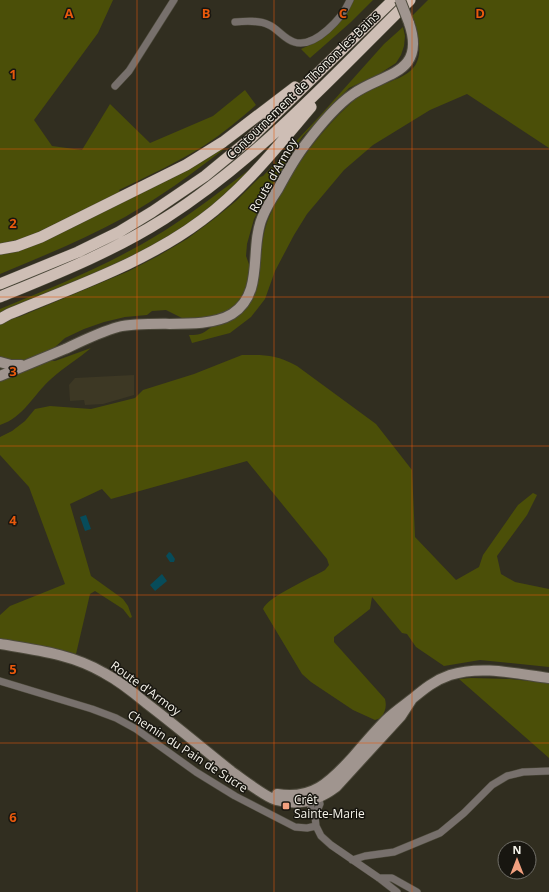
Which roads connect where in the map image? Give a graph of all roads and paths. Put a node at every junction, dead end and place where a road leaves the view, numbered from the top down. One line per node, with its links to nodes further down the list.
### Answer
1 (174, 0): 9 (street)
2 (350, 0): 6 (street)
3 (393, 0): 8 (highway, Contournement de Thonon-les-Bains)
4 (400, 0): 15 (main road, Route d'Armoy, bridge)
5 (410, 0): 7 (highway, Contournement de Thonon-les-Bains)
6 (235, 22)
7 (356, 53): 12 (highway, Contournement de Thonon-les-Bains); 13 (highway)
8 (338, 54): 10 (highway); 11 (highway, Contournement de Thonon-les-Bains)
9 (115, 86)
10 (0, 249)
11 (0, 284)
12 (0, 297)
13 (0, 319)
14 (0, 362): 15 (main road, Route d'Armoy)
15 (27, 365): 16 (main road, Route d'Armoy)
16 (0, 376)
17 (0, 644): 21 (main road, Route d'Armoy)
18 (549, 678): 21 (main road, Route d'Armoy)
19 (0, 681): 22 (street, Chemin du Pain de Sucre)
20 (549, 770): 23 (street)
21 (314, 795): 22 (street)
22 (316, 826): 23 (street)
23 (352, 860): 24 (street)
24 (379, 878): 25 (street); 26 (street)
25 (396, 892)
26 (417, 892)

